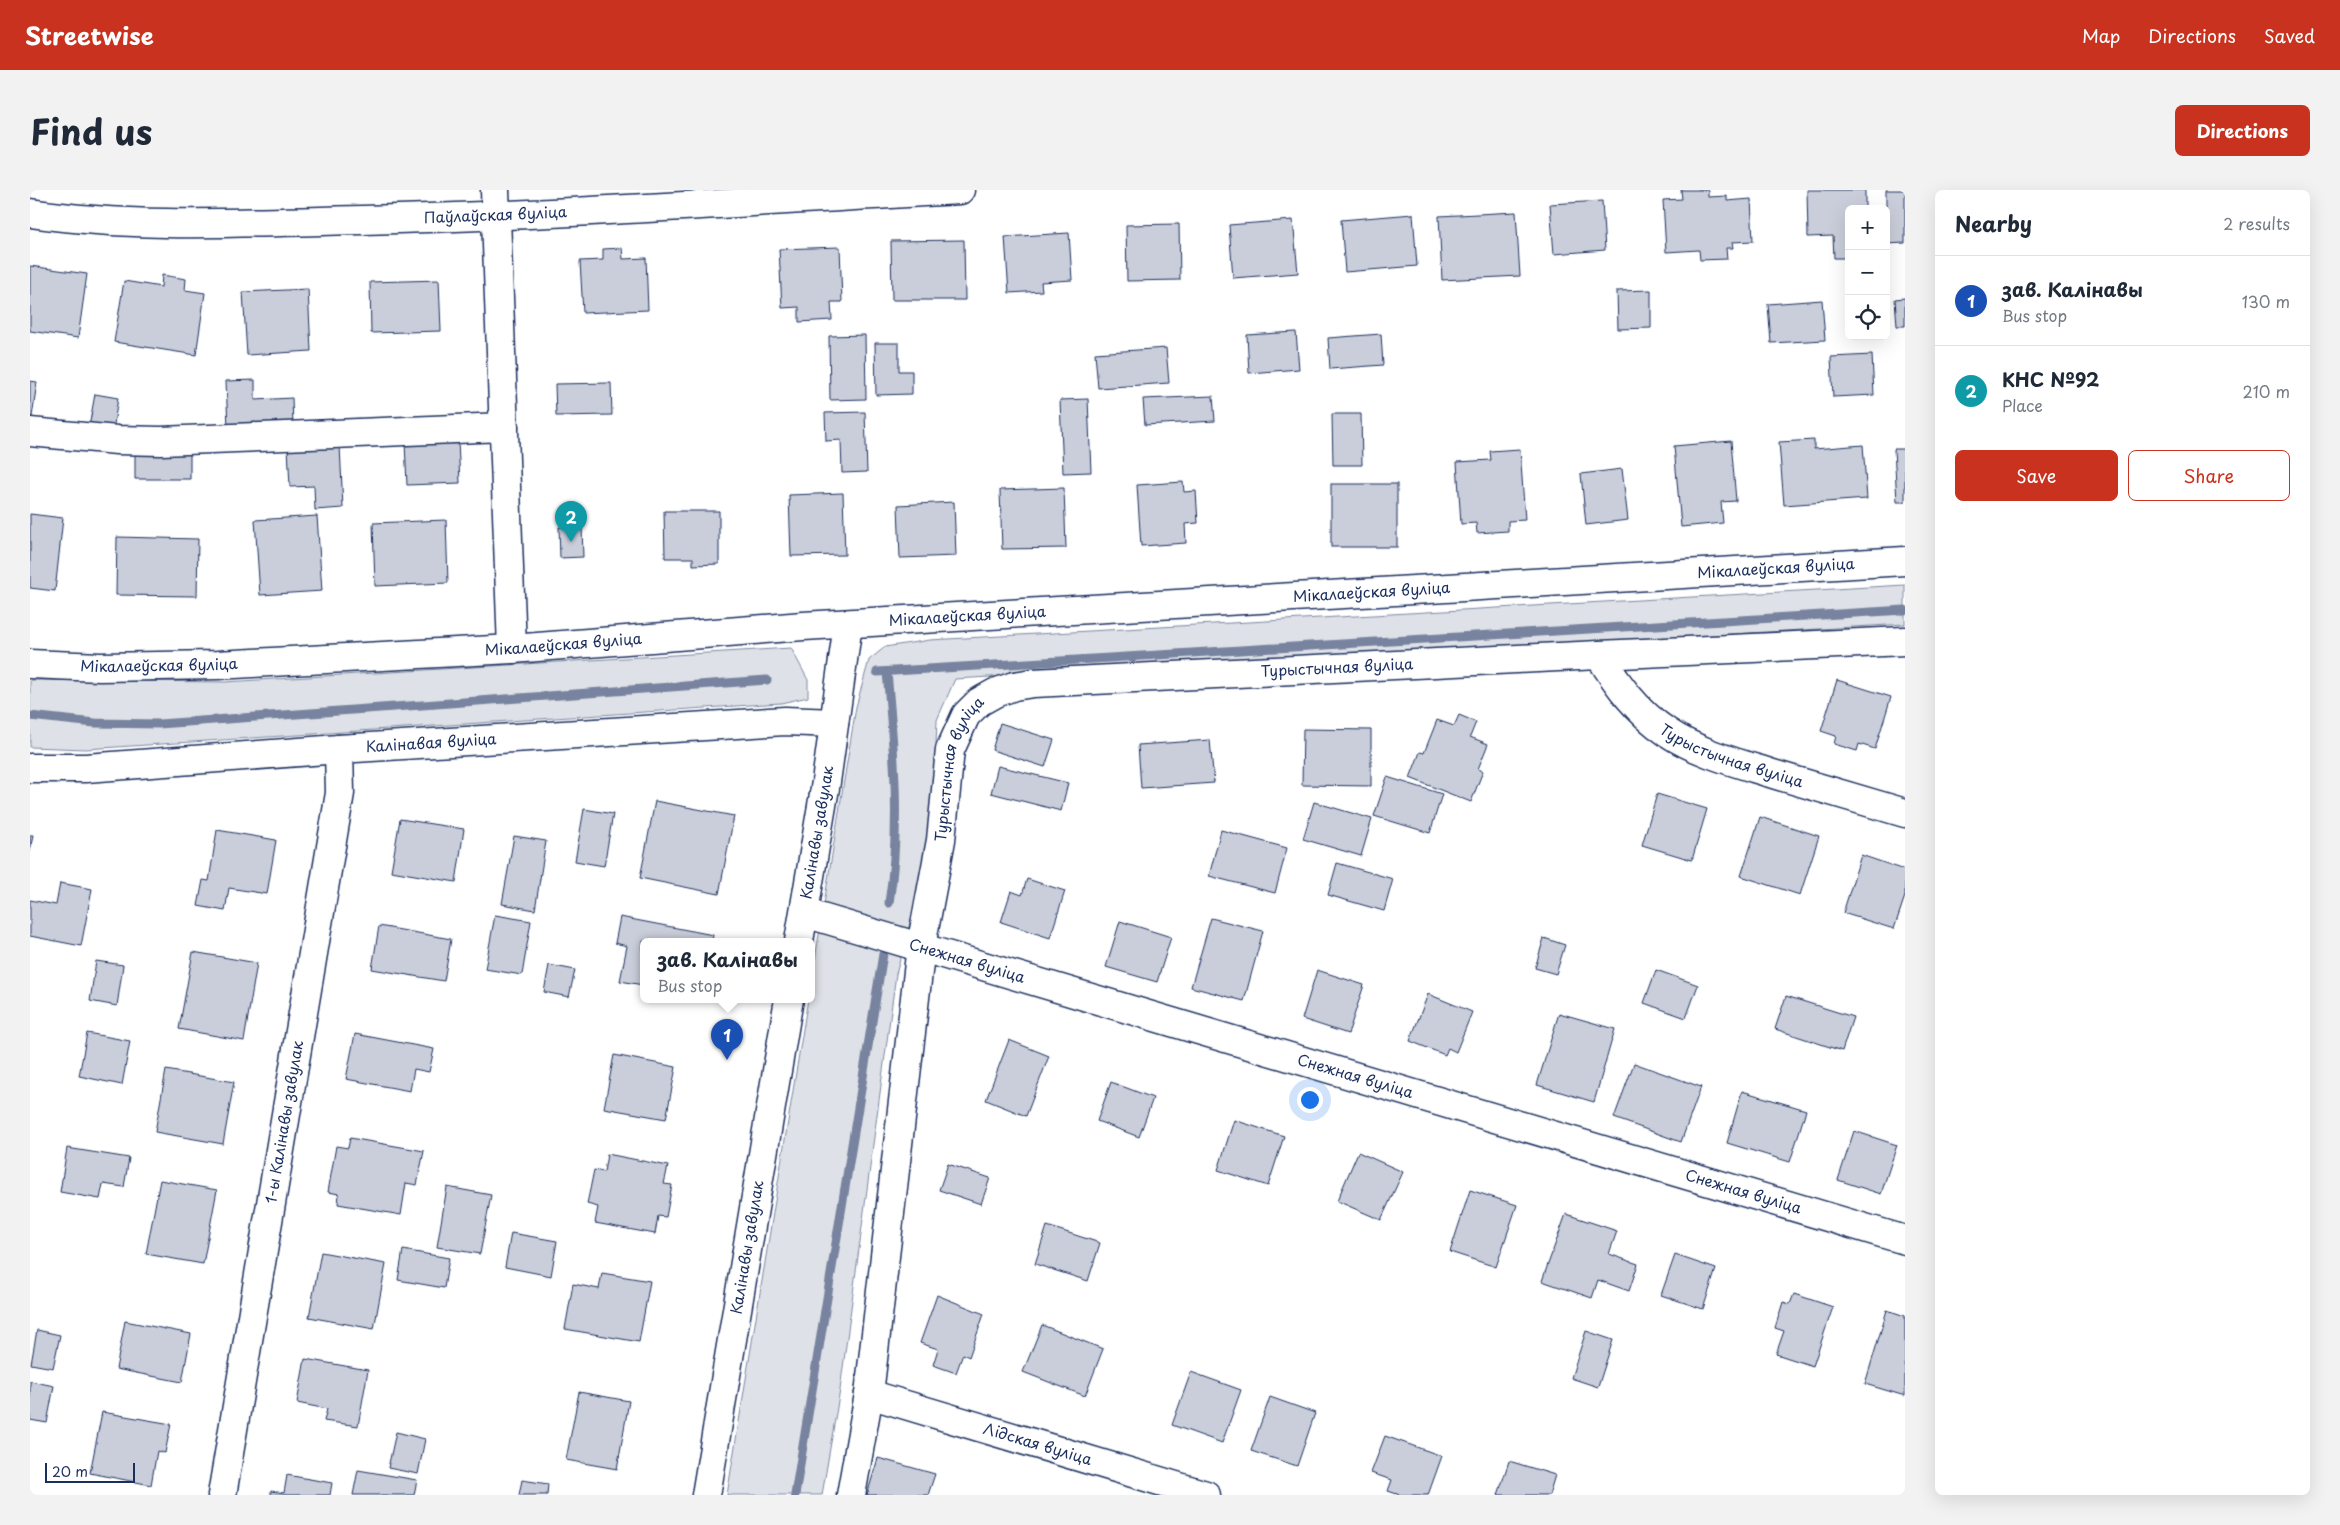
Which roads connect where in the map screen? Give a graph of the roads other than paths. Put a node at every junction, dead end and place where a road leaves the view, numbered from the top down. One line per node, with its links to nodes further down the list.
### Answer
1 (960, 190): 2 (street, Паўлаўская вуліца)
2 (495, 203): 3 (street, Паўлаўская вуліца); 4 (street)
3 (30, 213)
4 (504, 427): 5 (street); 9 (street)
5 (30, 432)
6 (1905, 560): 7 (street, Мікалаеўская вуліца)
7 (848, 624): 9 (street, Мікалаеўская вуліца); 12 (street, Калінавы завулак)
8 (1905, 641): 10 (street)
9 (512, 649): 11 (street, Мікалаеўская вуліца)
10 (1599, 655): 15 (street, Турыстычная вуліца); 18 (street, Турыстычная вуліца)
11 (30, 664)
12 (834, 722): 13 (street, Калінавая вуліца); 16 (street, Калінавы завулак)
13 (339, 749): 14 (street, Калінавая вуліца); 22 (street, 1-ы Калінавы завулак)
14 (30, 768)
15 (1905, 813)
16 (805, 913): 17 (street, Калінавы завулак); 18 (street, Снежная вуліца)
17 (801, 938)
18 (920, 946): 20 (street, Снежная вуліца); 21 (street, Турыстычная вуліца)
19 (788, 1003): 23 (street, Калінавы завулак)
20 (1905, 1240)
21 (869, 1394): 24 (street, Турыстычная вуліца); 25 (street, Лідская вуліца)
22 (222, 1495)
23 (706, 1495)
24 (851, 1495)
25 (1206, 1495)

